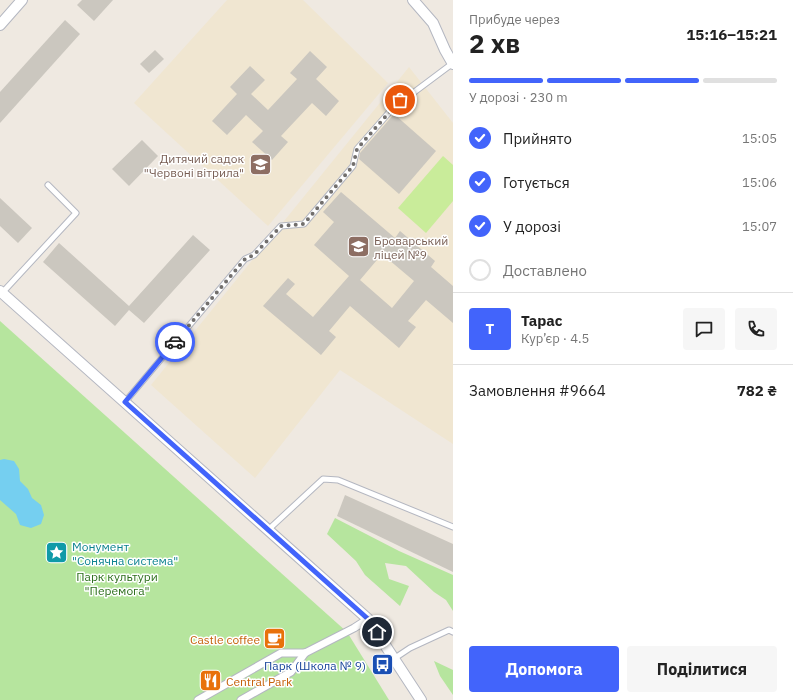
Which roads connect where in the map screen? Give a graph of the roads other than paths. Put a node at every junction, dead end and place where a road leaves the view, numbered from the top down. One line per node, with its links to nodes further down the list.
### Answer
1 (22, 0): 3 (street)
2 (413, 0): 4 (street)
3 (0, 25)
4 (453, 64): 7 (lane)
5 (48, 185): 6 (lane)
6 (1, 292): 7 (street)
7 (125, 402): 9 (street)
8 (453, 527): 9 (lane)
9 (268, 530): 10 (street)
10 (368, 619): 12 (street); 13 (street)
11 (453, 632): 13 (lane)
12 (305, 653): 14 (street); 15 (street)
13 (395, 658): 16 (street)
14 (198, 700)
15 (241, 700)
16 (421, 700)

